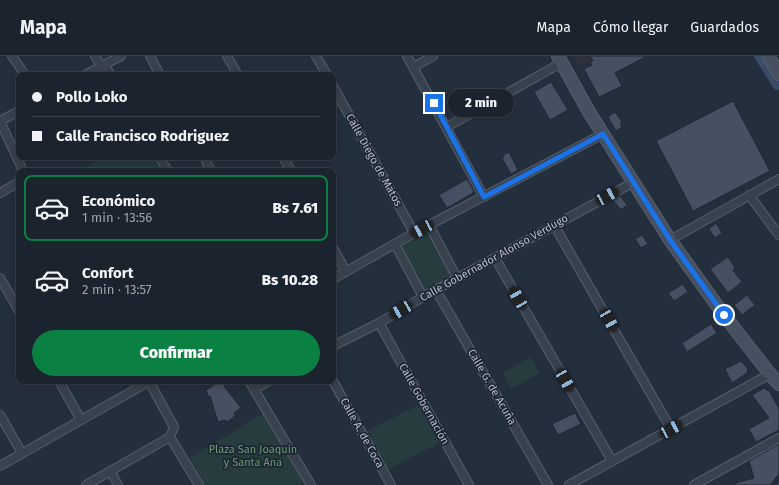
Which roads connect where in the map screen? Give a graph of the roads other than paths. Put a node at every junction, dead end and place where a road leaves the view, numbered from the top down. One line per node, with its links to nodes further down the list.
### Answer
1 (12, 56): 15 (street)
2 (95, 56): 13 (street)
3 (121, 56): 13 (street)
4 (150, 56): 18 (street)
5 (227, 56): 19 (street)
6 (316, 56): 20 (street)
7 (408, 56): 14 (street)
8 (433, 56): 14 (street)
9 (768, 56): 21 (street)
10 (776, 56): 12 (street)
11 (560, 59): 25 (street); 26 (street)
12 (779, 62)
13 (101, 66): 16 (street); 17 (street)
14 (414, 67): 25 (street)
15 (22, 72)
16 (90, 72)
17 (109, 72)
18 (158, 72)
19 (236, 72)
20 (325, 72)
21 (779, 74)
22 (336, 91): 36 (street, Calle Diego de Matos)
23 (16, 113): 24 (street)
24 (0, 121): 27 (street)
25 (447, 127): 33 (street)
26 (603, 134): 29 (street); 33 (street)
27 (16, 156)
28 (779, 179): 32 (street)
29 (634, 182): 35 (street, Calle Gobernador Alonso Verdugo); 38 (street)
30 (16, 184): 31 (street)
31 (0, 193)
32 (749, 195): 37 (street); 38 (street)
33 (484, 197): 34 (street)
34 (429, 225): 36 (street); 45 (street)
35 (554, 225): 41 (street, Calle Gobernador Alonso Verdugo); 62 (street)
36 (414, 233): 39 (street)
37 (779, 235)
38 (670, 240): 51 (street)
39 (394, 244): 42 (street); 47 (street)
40 (336, 253): 42 (street)
41 (495, 258): 45 (street, Calle Gobernador Alonso Verdugo); 66 (street)
42 (346, 271): 43 (street)
43 (336, 277)
44 (0, 278): 48 (street)
45 (457, 278): 46 (street, Calle Gobernador Alonso Verdugo)
46 (436, 290): 47 (street, Calle Gobernador Alonso Verdugo); 75 (street, Calle G. de Acuña)
47 (423, 297): 49 (street, Calle Gobernador Alonso Verdugo)
48 (16, 306)
49 (379, 322): 50 (street, Calle Gobernador Alonso Verdugo); 74 (street, Calle Gobernación)
50 (336, 344)
51 (770, 374): 58 (street); 62 (street)
52 (61, 384): 61 (street)
53 (137, 384): 61 (street)
54 (151, 384): 63 (street)
55 (251, 384): 59 (street)
56 (263, 384): 59 (street)
57 (335, 384): 73 (street, Calle A. de Coca)
58 (779, 384)
59 (254, 389): 72 (street)
60 (0, 415): 65 (street)
61 (81, 420): 65 (street)
62 (671, 429): 66 (street)
63 (170, 438): 68 (street); 71 (street)
64 (779, 438): 77 (street)
65 (22, 453): 67 (street)
66 (612, 461): 76 (street)
67 (0, 466)
68 (110, 471): 69 (street); 70 (street)
69 (86, 485)
70 (118, 485)
71 (199, 485)
72 (311, 485)
73 (391, 485)
74 (469, 485)
75 (548, 485)
76 (569, 485)
77 (694, 485)

